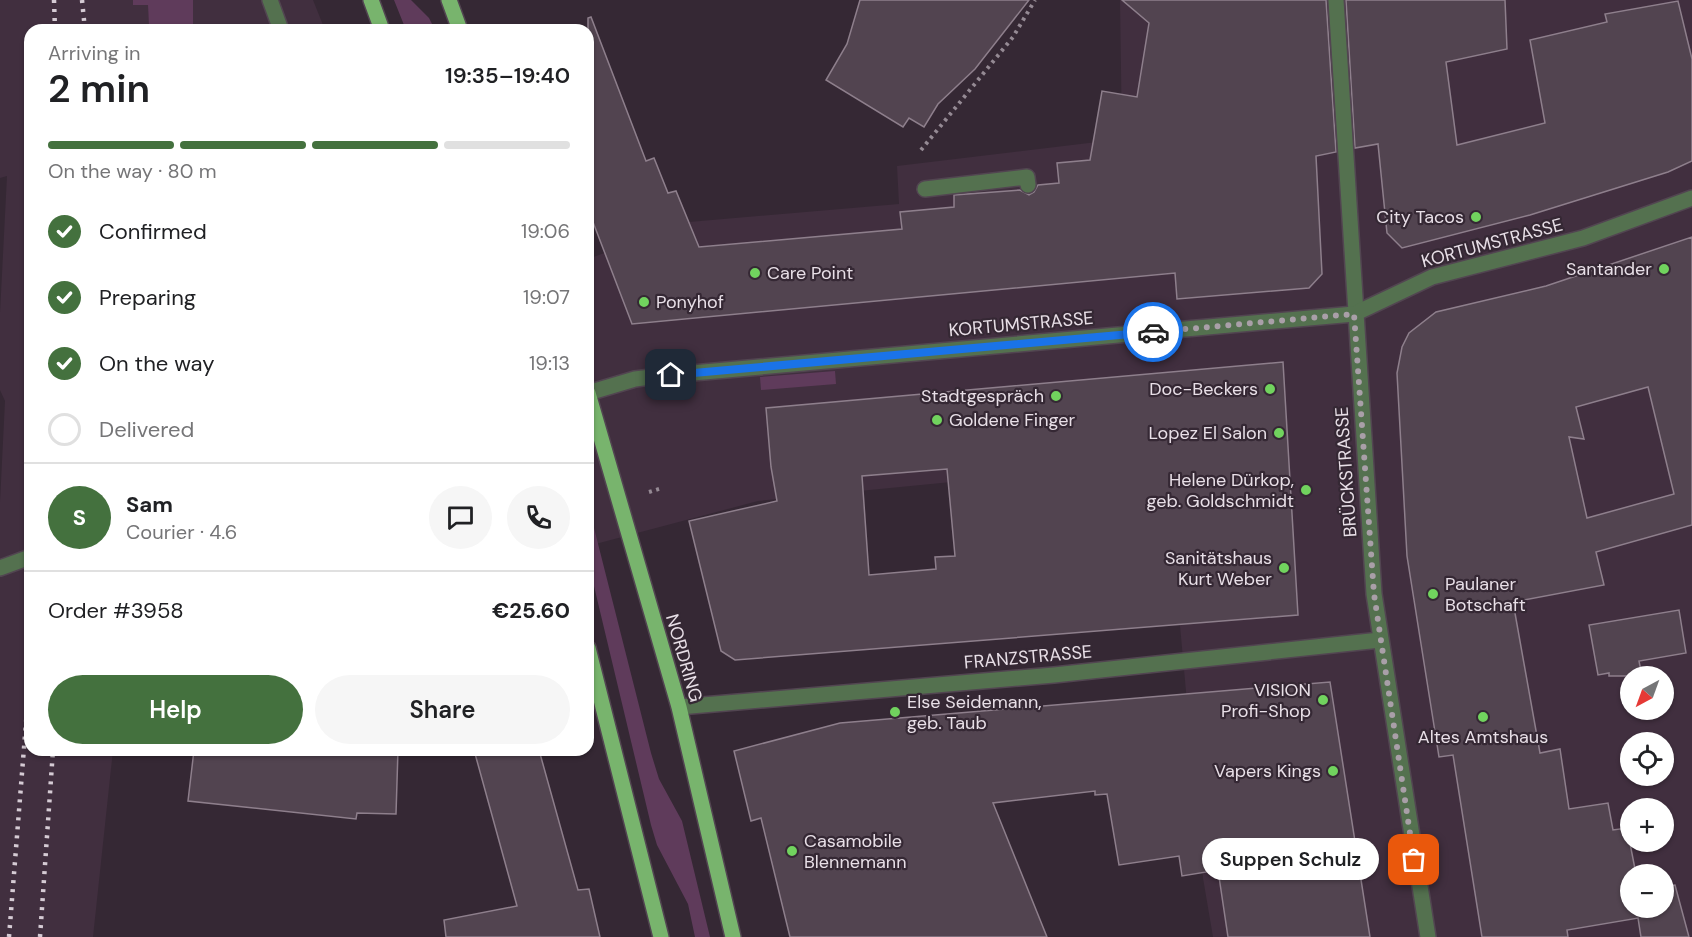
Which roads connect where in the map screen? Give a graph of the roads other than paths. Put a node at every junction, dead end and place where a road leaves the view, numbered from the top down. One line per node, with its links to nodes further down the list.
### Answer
1 (270, 0): 5 (street)
2 (371, 0): 6 (main road)
3 (449, 0): 7 (main road)
4 (1336, 0): 11 (street, BRÜCKSTRASSE)
5 (279, 24)
6 (380, 24)
7 (458, 24)
8 (1028, 185): 9 (street)
9 (925, 189)
10 (1692, 198): 11 (street, KORTUMSTRASSE)
11 (1354, 314): 12 (street, KORTUMSTRASSE); 16 (street, BRÜCKSTRASSE)
12 (594, 391)
13 (594, 414): 18 (main road, NORDRING)
14 (24, 559): 15 (street)
15 (0, 568)
16 (1380, 640): 18 (street, FRANZSTRASSE); 21 (street, BRÜCKSTRASSE)
17 (594, 672): 19 (main road)
18 (679, 707): 20 (main road, NORDRING)
19 (660, 937)
20 (733, 937)
21 (1428, 937)

